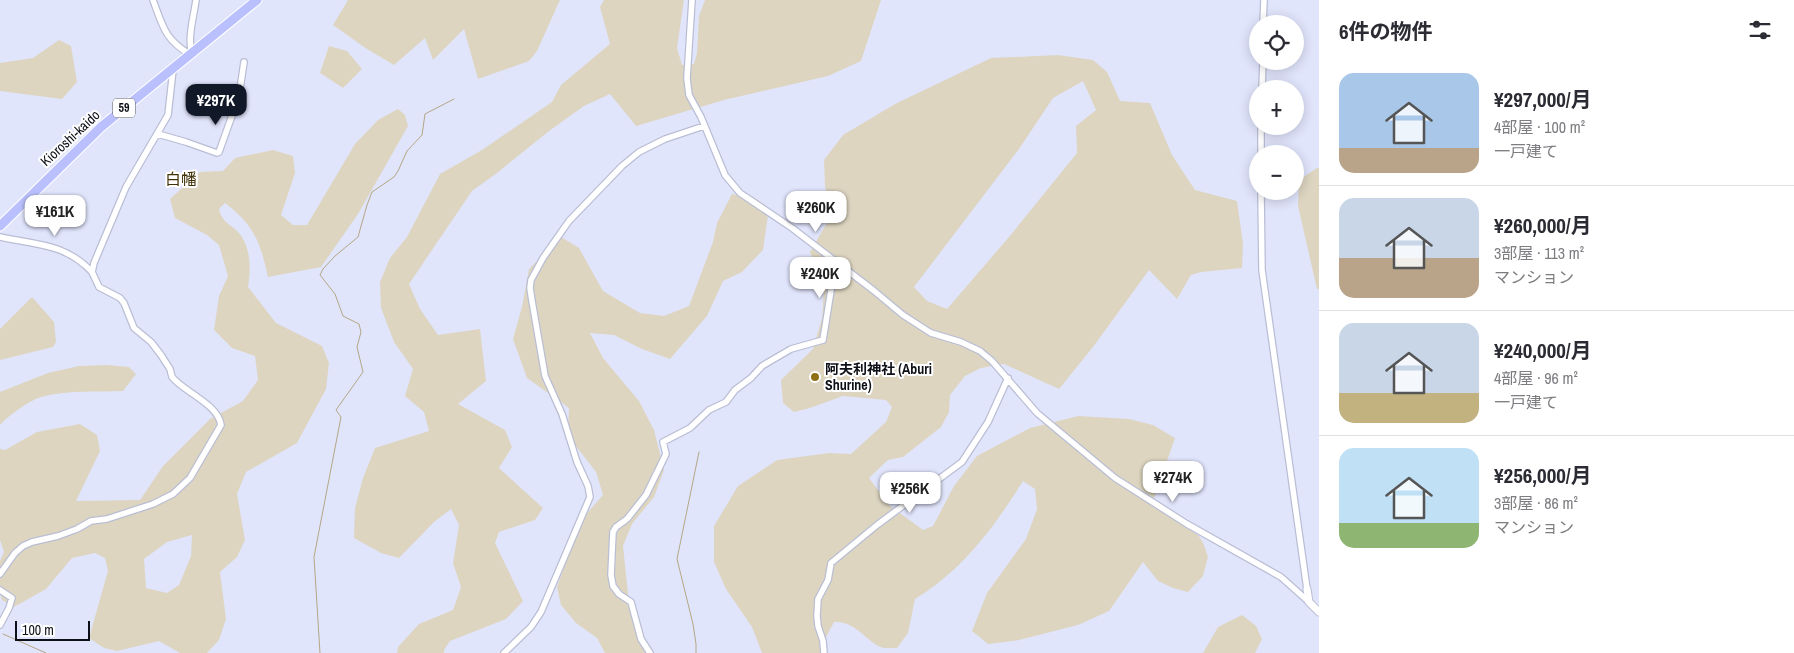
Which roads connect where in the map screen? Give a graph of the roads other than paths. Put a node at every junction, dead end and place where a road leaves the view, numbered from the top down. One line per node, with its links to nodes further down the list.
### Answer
1 (153, 0): 7 (street)
2 (196, 0): 7 (street)
3 (257, 0): 7 (main road, Kioroshi-kaido / 59)
4 (692, 0): 10 (street)
5 (1264, 0): 6 (street)
6 (1263, 15)
7 (192, 54): 9 (main road, Kioroshi-kaido / 59)
8 (244, 62): 11 (street)
9 (172, 70): 11 (street); 13 (main road, Kioroshi-kaido / 59)
10 (704, 126): 15 (street); 24 (street)
11 (158, 134): 16 (street)
12 (1262, 200): 20 (street)
13 (0, 226)
14 (0, 237): 16 (street)
15 (838, 264): 17 (street); 25 (street)
16 (92, 272): 18 (street)
17 (1008, 378): 21 (street); 26 (street)
18 (0, 574)
19 (0, 590): 23 (street)
20 (1308, 590): 21 (street)
21 (1309, 602): 22 (street)
22 (1319, 612)
23 (0, 625)
24 (504, 653)
25 (650, 653)
26 (824, 653)

